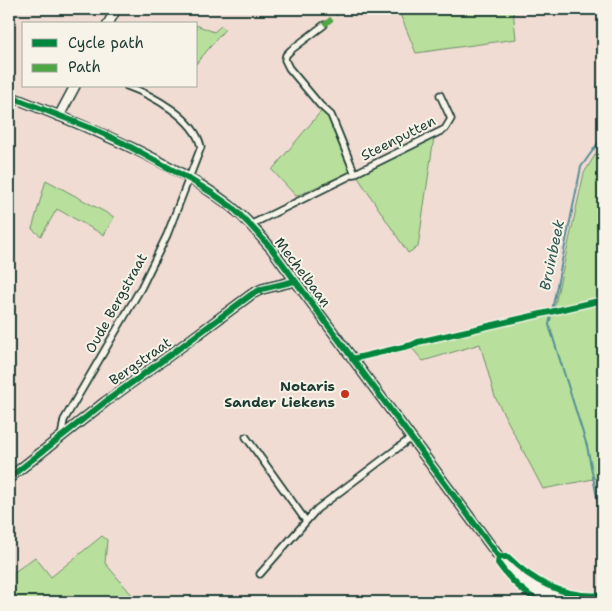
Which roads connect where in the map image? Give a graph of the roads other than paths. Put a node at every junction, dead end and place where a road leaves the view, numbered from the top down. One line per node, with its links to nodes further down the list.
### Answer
1 (116, 9): 2 (street)
2 (109, 22)
3 (324, 25): 9 (street, Steenputten)
4 (75, 88): 8 (street)
5 (132, 88): 10 (street)
6 (440, 95): 9 (street, Steenputten)
7 (9, 96): 8 (street, Mechelbaan)
8 (59, 116): 10 (street, Mechelbaan)
9 (355, 174): 11 (street, Steenputten)
10 (190, 178): 11 (street, Mechelbaan); 13 (street, Oude Bergstraat)
11 (250, 225): 12 (street, Mechelbaan)
12 (295, 281): 13 (street, Bergstraat); 15 (street, Mechelbaan)
13 (61, 436): 16 (street, Bergstraat)
14 (246, 437): 17 (street)
15 (411, 438): 17 (street); 18 (street, Mechelbaan)
16 (9, 478)
17 (306, 521): 19 (street)
18 (499, 557): 20 (street, Mechelbaan); 21 (street)
19 (260, 574)
20 (565, 600): 22 (street, Mechelbaan)
21 (547, 602)
22 (603, 602)

